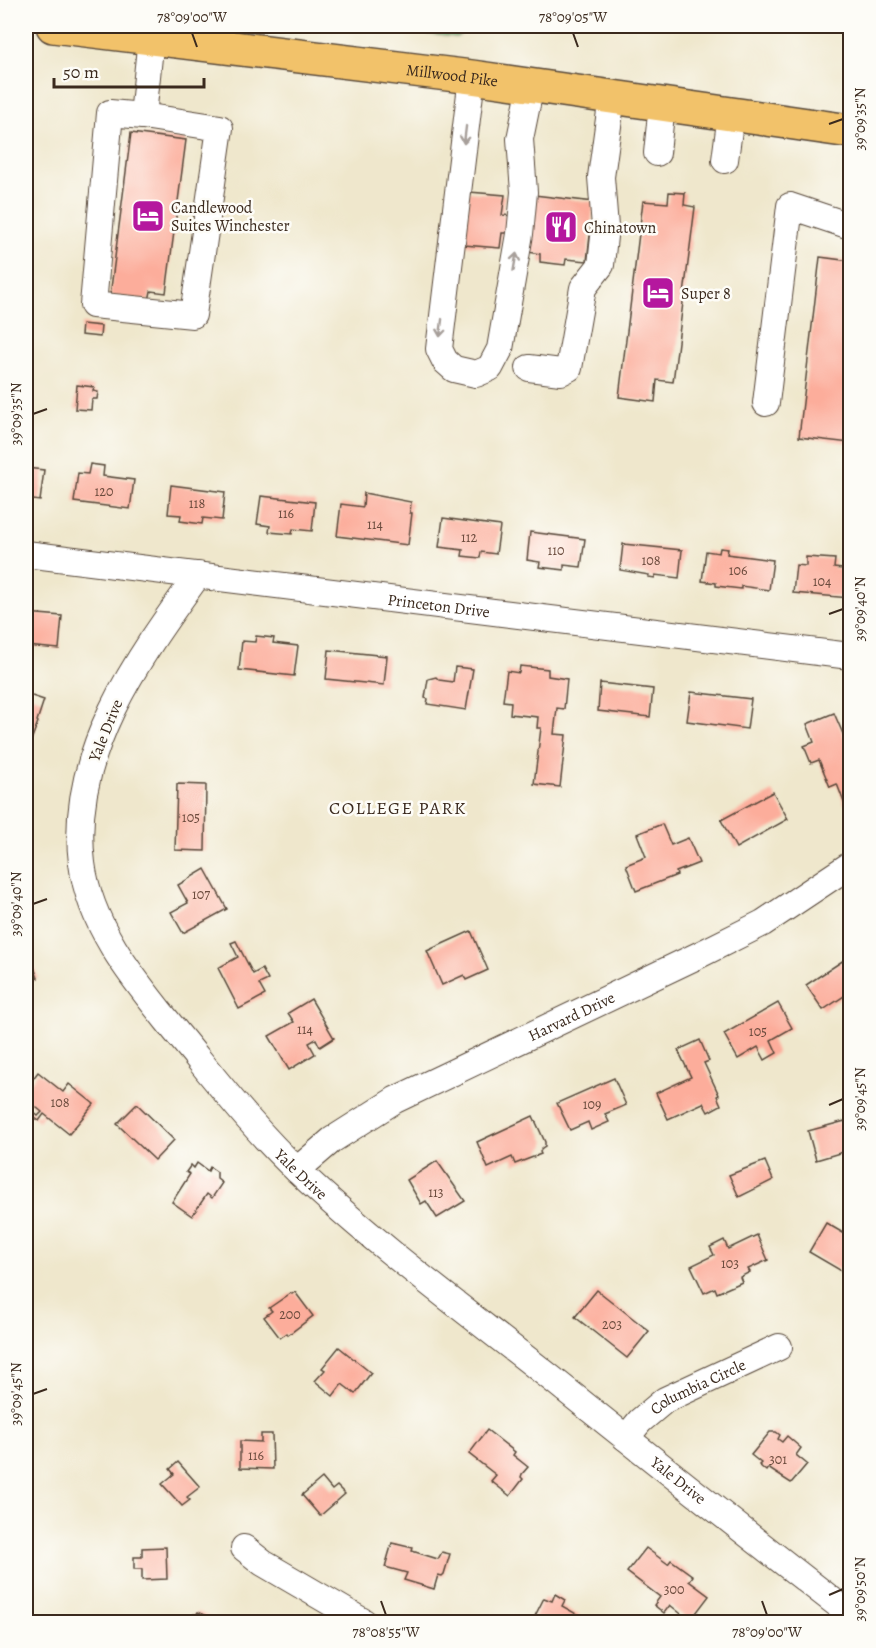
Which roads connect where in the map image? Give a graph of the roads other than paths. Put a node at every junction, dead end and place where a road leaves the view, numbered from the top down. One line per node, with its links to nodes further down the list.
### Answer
1 (53, 26): 2 (highway, Millwood Pike)
2 (85, 27): 3 (highway, Millwood Pike)
3 (151, 37): 4 (highway, Millwood Pike); 9 (street)
4 (472, 77): 5 (highway, Millwood Pike); 5 (street, one-way to 5)
5 (531, 85): 6 (highway, Millwood Pike)
6 (612, 97): 7 (highway, Millwood Pike); 14 (street)
7 (662, 104): 8 (highway, Millwood Pike); 11 (street)
8 (731, 114): 10 (highway, Millwood Pike); 12 (street)
9 (143, 116): 9 (street)
10 (850, 132)
11 (657, 153)
12 (725, 160)
13 (850, 226): 15 (street)
14 (530, 368)
15 (766, 402)
16 (26, 554): 17 (street, Princeton Drive)
17 (198, 575): 18 (street, Princeton Drive); 20 (street, Yale Drive)
18 (850, 656)
19 (850, 865): 20 (street, Harvard Drive)
20 (297, 1170): 22 (street, Yale Drive)
21 (779, 1347): 22 (street, Columbia Circle)
22 (626, 1438): 24 (street, Yale Drive)
23 (244, 1548): 25 (street)
24 (850, 1614)
25 (364, 1623)

